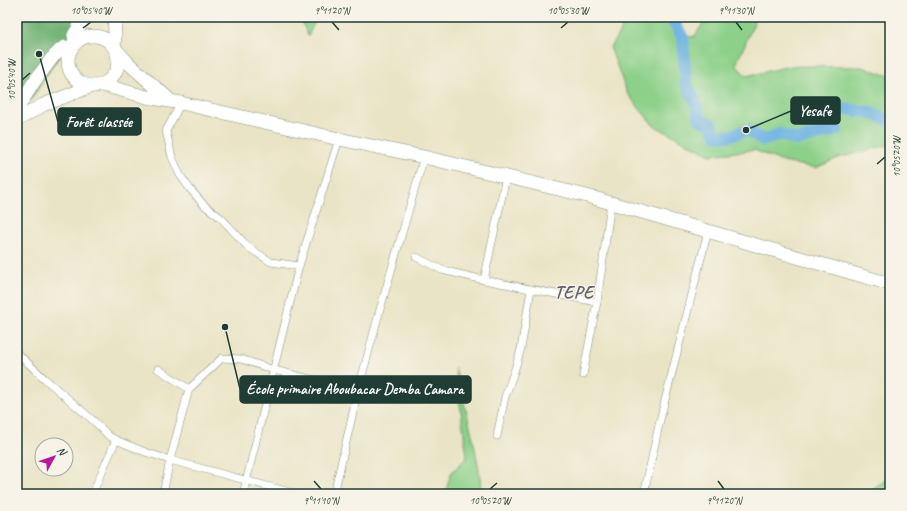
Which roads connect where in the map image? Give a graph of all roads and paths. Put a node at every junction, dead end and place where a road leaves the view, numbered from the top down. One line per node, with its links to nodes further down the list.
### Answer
1 (84, 17): 3 (highway)
2 (114, 17): 4 (highway)
3 (73, 45): 4 (highway); 5 (highway); 7 (highway)
4 (114, 47): 5 (highway); 6 (highway)
5 (97, 86): 6 (highway); 8 (highway)
6 (176, 102): 9 (highway); 15 (street)
7 (17, 109)
8 (17, 120)
9 (339, 139): 10 (highway); 15 (street)
10 (424, 157): 11 (highway); 25 (street)
11 (506, 177): 12 (highway); 16 (street)
12 (611, 203): 13 (highway); 19 (street)
13 (708, 231): 17 (highway); 35 (street)
14 (416, 257): 16 (street)
15 (299, 266): 22 (street)
16 (484, 280): 18 (street)
17 (890, 284)
18 (531, 289): 19 (street); 26 (street)
19 (597, 302): 23 (street)
20 (17, 353): 27 (street)
21 (158, 369): 24 (street)
22 (274, 370): 24 (street); 25 (street); 29 (street)
23 (583, 375)
24 (189, 389): 28 (street)
25 (358, 390): 34 (street)
26 (497, 436)
27 (116, 440): 28 (street); 30 (street)
28 (170, 460): 29 (street); 31 (street)
29 (247, 480): 32 (street); 33 (street)
30 (92, 494)
31 (163, 494)
32 (243, 494)
33 (297, 494)
34 (334, 494)
35 (644, 494)

